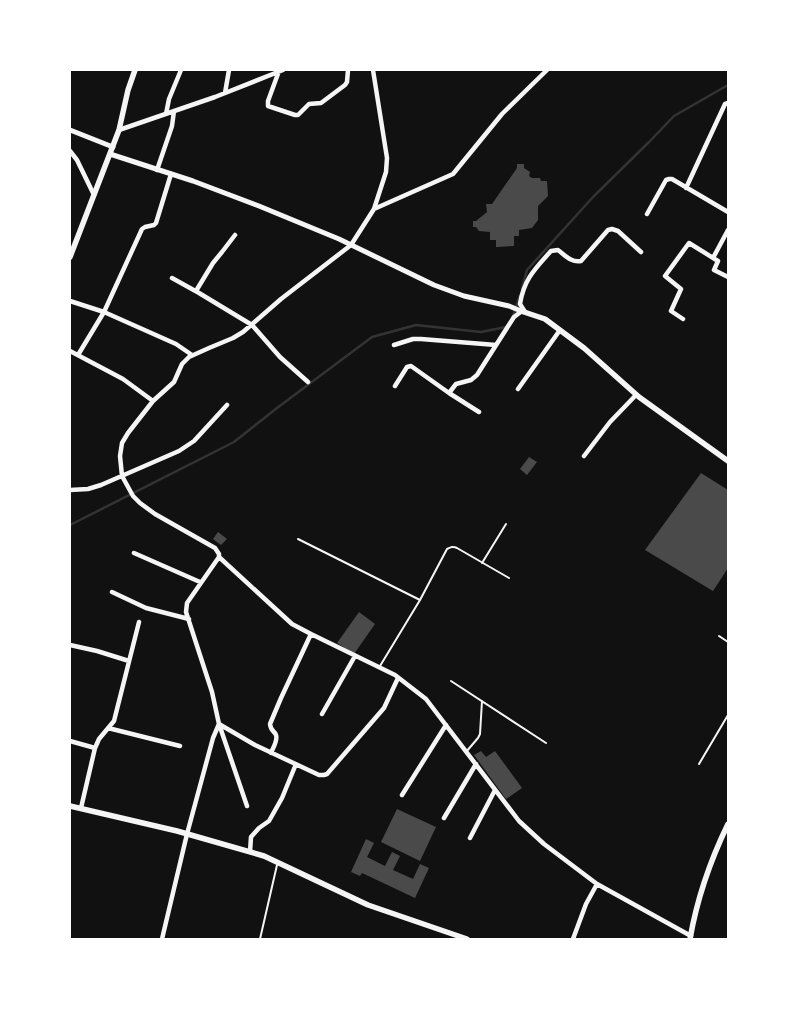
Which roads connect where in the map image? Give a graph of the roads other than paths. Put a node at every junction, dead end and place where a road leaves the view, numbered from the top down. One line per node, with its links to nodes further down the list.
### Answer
1 (135, 70): 13 (main road)
2 (181, 70): 11 (street)
3 (229, 70): 8 (street)
4 (348, 70): 7 (street)
5 (373, 70): 21 (street)
6 (547, 70): 21 (street)
7 (281, 71): 8 (street)
8 (225, 93): 10 (street)
9 (728, 103): 19 (street)
10 (174, 111): 11 (street); 17 (street)
11 (166, 114): 13 (street)
12 (70, 130): 14 (street)
13 (119, 130): 14 (main road)
14 (113, 146): 16 (main road)
15 (70, 151): 20 (street)
16 (110, 154): 17 (street); 20 (main road)
17 (157, 170): 18 (street)
18 (171, 174): 26 (street); 35 (street)
19 (686, 188): 22 (street); 23 (street)
20 (94, 195): 28 (main road)
21 (374, 209): 26 (street)
22 (728, 212)
23 (647, 214)
24 (728, 230): 29 (street)
25 (235, 235): 32 (street)
26 (351, 245): 34 (street); 37 (street)
27 (640, 252): 34 (street)
28 (70, 257)
29 (713, 258): 30 (street); 36 (street)
30 (728, 277)
31 (172, 278): 32 (street)
32 (196, 291): 37 (street)
33 (70, 301): 35 (street)
34 (521, 310): 38 (main road); 40 (street)
35 (104, 312): 42 (street); 43 (street)
36 (683, 319)
37 (252, 325): 43 (street); 44 (street)
38 (560, 330): 46 (street); 48 (main road)
39 (394, 345): 40 (street)
40 (496, 345): 47 (street)
41 (70, 351): 42 (street)
42 (78, 355): 49 (street)
43 (192, 355): 49 (street)
44 (308, 382)
45 (395, 386): 47 (street)
46 (518, 389)
47 (449, 393): 51 (street)
48 (636, 395): 52 (street); 53 (main road)
49 (153, 401): 54 (street)
50 (227, 405): 54 (street)
51 (479, 412)
52 (584, 456)
53 (728, 461)
54 (122, 476): 55 (street); 59 (street)
55 (70, 490)
56 (506, 524): 60 (lane)
57 (298, 539): 64 (lane)
58 (134, 552): 62 (street)
59 (219, 556): 62 (street); 67 (street)
60 (482, 563): 61 (lane); 64 (lane)
61 (509, 578)
62 (200, 582): 65 (street)
63 (112, 592): 65 (street)
64 (420, 600): 73 (lane)
65 (189, 620): 79 (street)
66 (139, 622): 72 (street)
67 (311, 634): 71 (street); 86 (street)
68 (719, 636): 69 (lane)
69 (728, 642)
70 (70, 645): 72 (street)
71 (355, 656): 73 (street); 77 (street)
72 (129, 661): 81 (street)
73 (379, 668): 74 (street)
74 (398, 678): 80 (street); 88 (street)
75 (451, 681): 76 (lane)
76 (482, 701): 83 (lane); 87 (lane)
77 (322, 714)
78 (728, 715): 90 (lane)
79 (219, 724): 86 (street); 94 (street); 98 (street)
80 (446, 725): 87 (street); 92 (street)
81 (108, 728): 84 (street); 85 (street)
82 (70, 741): 85 (street)
83 (546, 743)
84 (180, 746)
85 (95, 748): 95 (street)
86 (272, 752): 88 (street)
87 (466, 752): 89 (street)
88 (296, 764): 100 (street)
89 (476, 764): 91 (street); 96 (street)
90 (699, 764)
91 (496, 790): 99 (street); 102 (street)
92 (402, 795)
93 (70, 806): 95 (main road)
94 (247, 806)
95 (81, 808): 98 (main road)
96 (444, 818)
97 (728, 824): 103 (main road)
98 (186, 834): 100 (main road); 104 (street)
99 (470, 838)
100 (250, 852): 101 (main road)
101 (278, 862): 105 (lane); 106 (main road)
102 (597, 884): 103 (street); 107 (street)
103 (690, 938)
104 (162, 939)
105 (260, 939)
106 (467, 939)
107 (573, 939)

